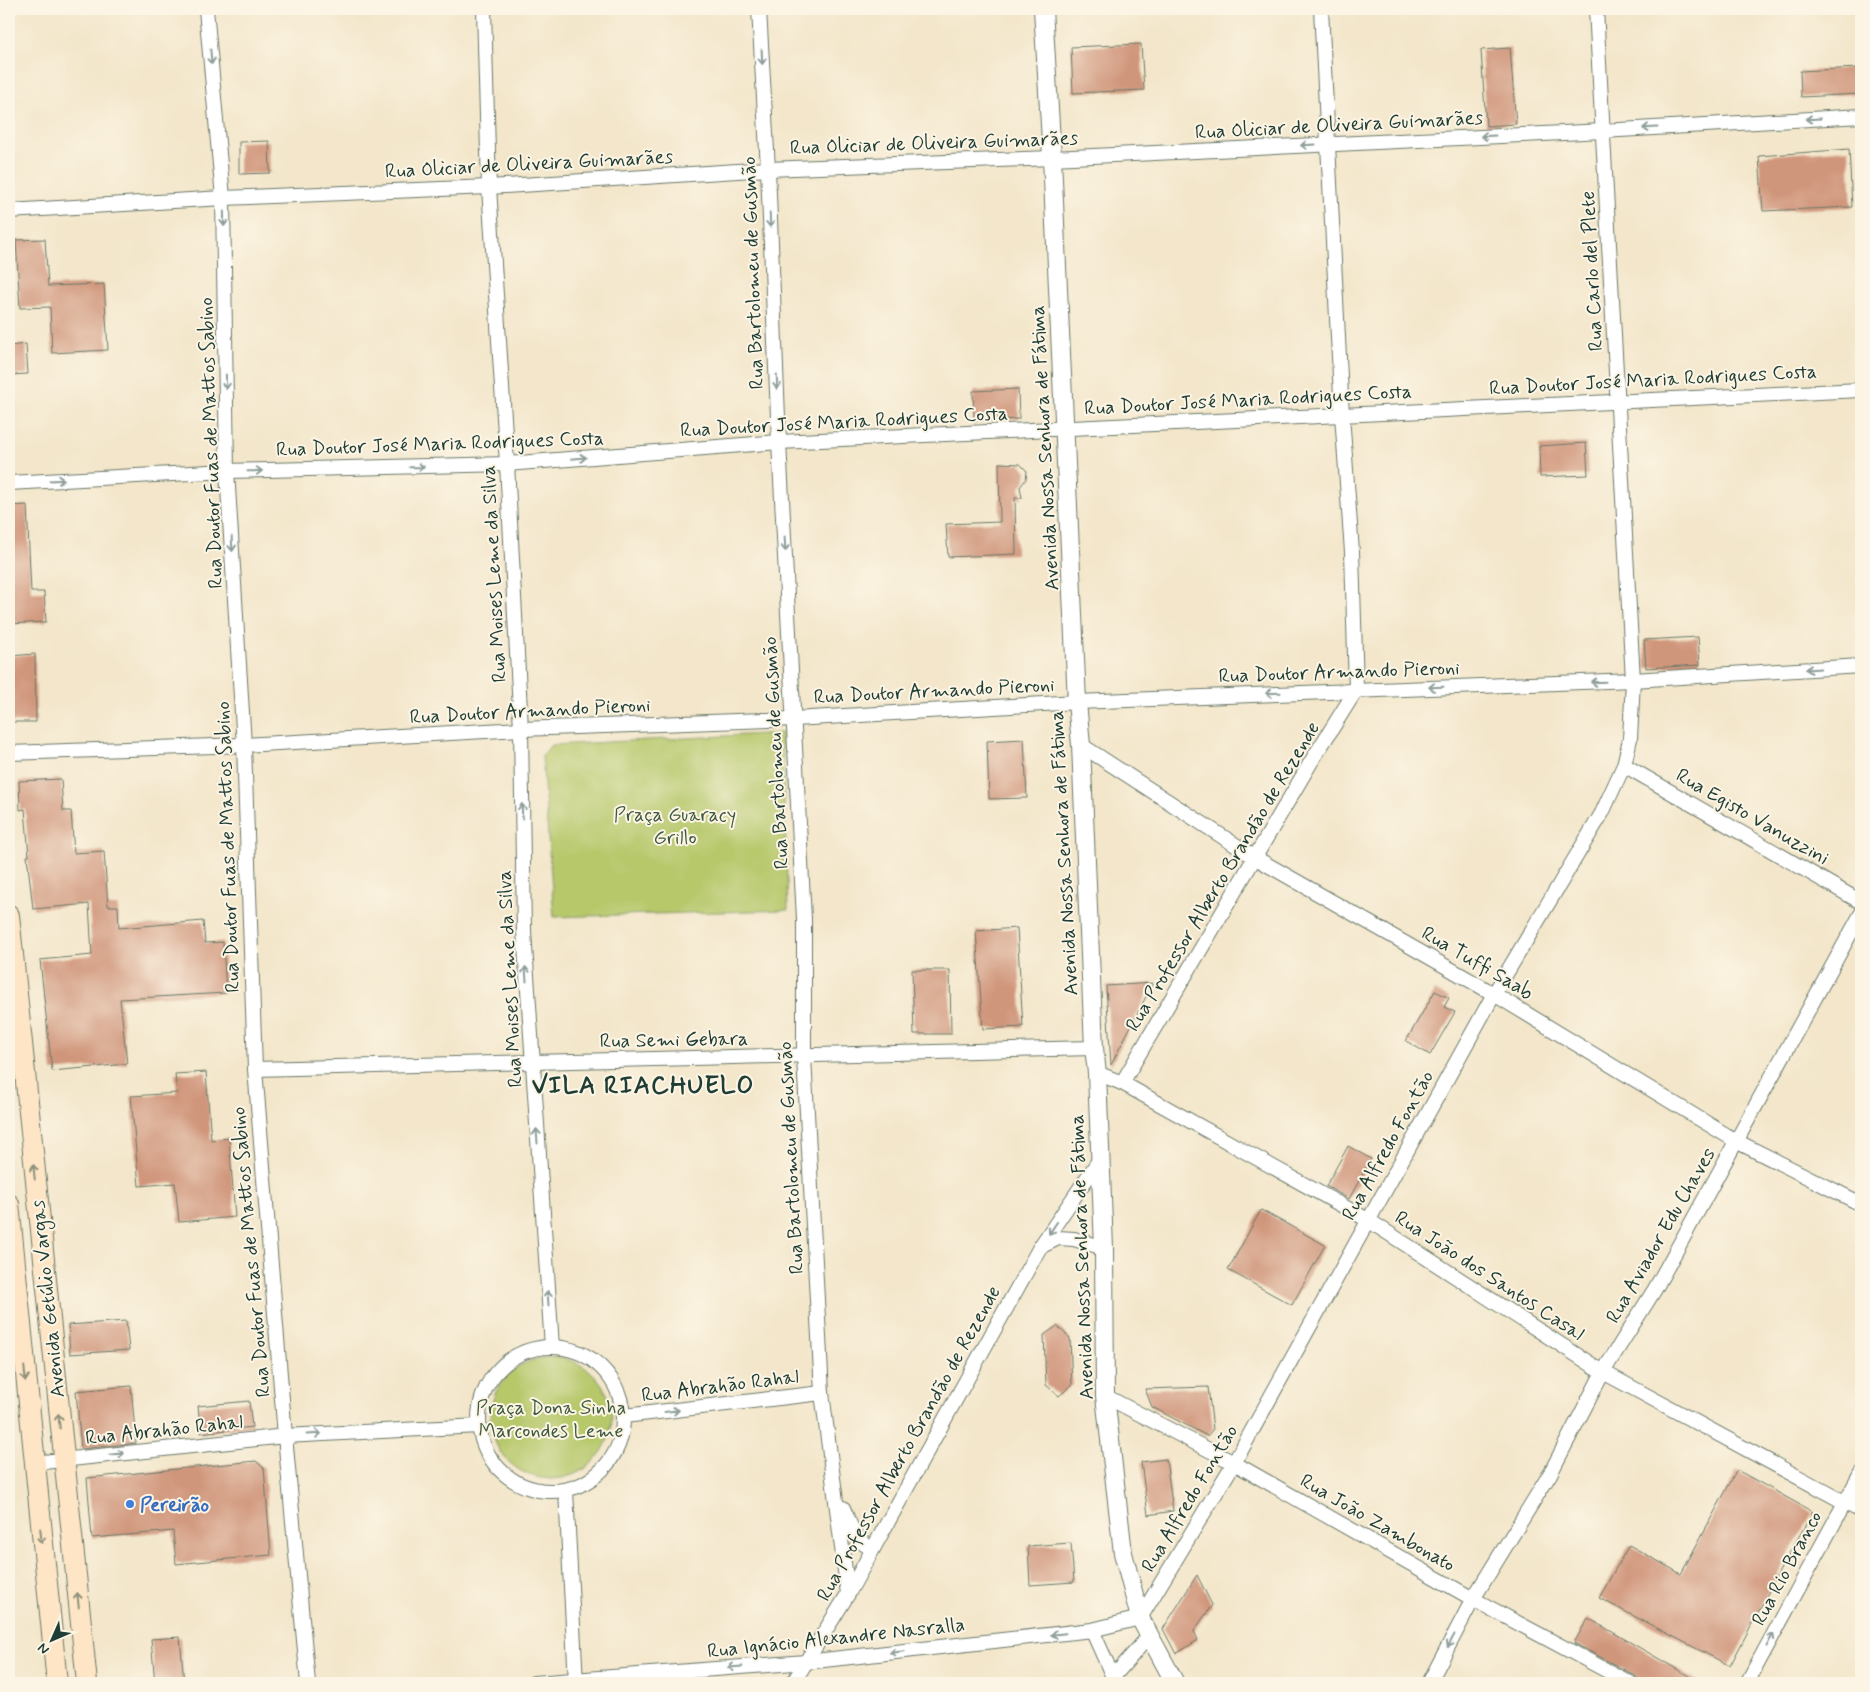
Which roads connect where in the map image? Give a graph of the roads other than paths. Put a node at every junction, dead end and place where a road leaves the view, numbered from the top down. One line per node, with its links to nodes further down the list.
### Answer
1 (206, 9): 13 (street, Rua Doutor Fuas de Mattos Sabino, one-way to 13)
2 (484, 9): 12 (street, Rua Moises Leme da Silva)
3 (759, 9): 11 (street, Rua Bartolomeu de Gusmão, one-way to 11)
4 (1043, 9): 10 (street, Avenida Nossa Senhora de Fátima)
5 (1321, 9): 9 (street)
6 (1596, 9): 8 (street, Rua Carlo del Plete)
7 (1861, 116): 8 (street, Rua Oliciar de Oliveira Guimarães, one-way to 8)
8 (1603, 131): 9 (street, Rua Oliciar de Oliveira Guimarães, one-way to 9); 16 (street, Rua Carlo del Plete)
9 (1328, 144): 10 (street, Rua Oliciar de Oliveira Guimarães, one-way to 10); 17 (street)
10 (1052, 158): 11 (street, Rua Oliciar de Oliveira Guimarães); 18 (street, Avenida Nossa Senhora de Fátima)
11 (768, 169): 12 (street, Rua Oliciar de Oliveira Guimarães); 19 (street, Rua Bartolomeu de Gusmão, one-way to 19)
12 (489, 187): 13 (street, Rua Oliciar de Oliveira Guimarães); 20 (street, Rua Moises Leme da Silva)
13 (223, 198): 14 (street, Rua Oliciar de Oliveira Guimarães); 21 (street, Rua Doutor Fuas de Mattos Sabino, one-way to 21)
14 (9, 211)
15 (1861, 390): 16 (street, Rua Doutor José Maria Rodrigues Costa)
16 (1618, 401): 17 (street, Rua Doutor José Maria Rodrigues Costa); 24 (street, Rua Carlo del Plete)
17 (1342, 415): 18 (street, Rua Doutor José Maria Rodrigues Costa); 25 (street)
18 (1064, 428): 19 (street, Rua Doutor José Maria Rodrigues Costa); 26 (street, Avenida Nossa Senhora de Fátima)
19 (779, 442): 20 (street, Rua Doutor José Maria Rodrigues Costa, one-way to 19); 27 (street, Rua Bartolomeu de Gusmão, one-way to 27)
20 (507, 464): 21 (street, Rua Doutor José Maria Rodrigues Costa, one-way to 20); 28 (street, Rua Moises Leme da Silva)
21 (228, 471): 22 (street, Rua Doutor José Maria Rodrigues Costa, one-way to 21); 29 (street, Rua Doutor Fuas de Mattos Sabino, one-way to 29)
22 (9, 483)
23 (1861, 666): 24 (street, Rua Doutor Armando Pieroni, one-way to 24)
24 (1633, 680): 25 (street, Rua Doutor Armando Pieroni, one-way to 25); 32 (street, Rua Alfredo Fontão)
25 (1356, 690): 26 (street, Rua Doutor Armando Pieroni, one-way to 26); 33 (street, Rua Professor Alberto Brandão de Rezende)
26 (1077, 702): 27 (street, Rua Doutor Armando Pieroni); 30 (street, Avenida Nossa Senhora de Fátima)
27 (794, 719): 28 (street, Rua Doutor Armando Pieroni); 39 (street, Rua Bartolomeu de Gusmão)
28 (520, 729): 29 (street, Rua Doutor Armando Pieroni); 40 (street, Rua Moises Leme da Silva, one-way to 28)
29 (244, 745): 31 (street, Rua Doutor Armando Pieroni); 41 (street, Rua Doutor Fuas de Mattos Sabino)
30 (1081, 745): 33 (street, Rua Tuffi Saab); 38 (street, Avenida Nossa Senhora de Fátima)
31 (9, 753)
32 (1624, 765): 34 (street, Rua Egisto Vanuzzini); 37 (street, Rua Alfredo Fontão)
33 (1254, 857): 37 (street, Rua Tuffi Saab); 43 (street, Rua Professor Alberto Brandão de Rezende)
34 (1861, 902)
35 (1861, 914): 44 (street, Rua Aviador Edu Chaves)
36 (9, 915): 58 (main road, Avenida Getúlio Vargas, one-way to 36)
37 (1494, 994): 44 (street, Rua Tuffi Saab); 48 (street, Rua Alfredo Fontão)
38 (1094, 1048): 39 (street, Rua Semi Gebara); 42 (street, Avenida Nossa Senhora de Fátima)
39 (804, 1057): 40 (street, Rua Semi Gebara); 53 (street, Rua Bartolomeu de Gusmão)
40 (532, 1061): 41 (street, Rua Semi Gebara); 51 (street, Rua Moises Leme da Silva, one-way to 40)
41 (255, 1069): 57 (street, Rua Doutor Fuas de Mattos Sabino)
42 (1097, 1073): 43 (street, Rua João dos Santos Casal); 45 (street, Avenida Nossa Senhora de Fátima)
43 (1122, 1083): 48 (street, Rua João dos Santos Casal)
44 (1736, 1141): 47 (street, Rua Tuffi Saab); 52 (street, Rua Aviador Edu Chaves)
45 (1100, 1159): 49 (street, Rua Professor Alberto Brandão de Rezende, one-way to 49); 50 (street, Avenida Nossa Senhora de Fátima)
46 (9, 1204): 59 (main road, Avenida Getúlio Vargas, one-way to 59)
47 (1861, 1204)
48 (1368, 1220): 52 (street, Rua João dos Santos Casal); 60 (street, Rua Alfredo Fontão)
49 (1040, 1247): 50 (street); 66 (street, Rua Professor Alberto Brandão de Rezende)
50 (1104, 1248): 54 (street, Avenida Nossa Senhora de Fátima)
51 (552, 1347): 55 (street); 56 (street)
52 (1603, 1372): 64 (street, Rua João dos Santos Casal); 68 (street, Rua Aviador Edu Chaves)
53 (822, 1393): 55 (street, Rua Abrahão Rahal, one-way to 53); 63 (street, Rua Bartolomeu de Gusmão)
54 (1105, 1396): 60 (street, Rua João Zambonato); 69 (street, Avenida Nossa Senhora de Fátima)
55 (624, 1416): 62 (street)
56 (479, 1426): 57 (street, Rua Abrahão Rahal, one-way to 56); 62 (street)
57 (285, 1436): 58 (street, Rua Abrahão Rahal, one-way to 57); 77 (street, Rua Doutor Fuas de Mattos Sabino)
58 (63, 1460): 59 (street, Rua Abrahão Rahal); 76 (main road, Avenida Getúlio Vargas, one-way to 58)
59 (34, 1463): 75 (main road, Avenida Getúlio Vargas, one-way to 75)
60 (1234, 1463): 68 (street, Rua João Zambonato); 69 (street, Rua Alfredo Fontão)
61 (1861, 1473): 64 (street, Rua Rio Branco)
62 (566, 1491): 74 (street)
63 (836, 1494): 66 (street, Rua Bartolomeu de Gusmão); 67 (street, Rua Bartolomeu de Gusmão)
64 (1844, 1502): 65 (street, Rua João dos Santos Casal); 83 (street, Rua Rio Branco, one-way to 64)
65 (1861, 1511)
66 (873, 1549): 67 (street, Rua Professor Alberto Brandão de Rezende)
67 (848, 1594): 72 (street, Rua Professor Alberto Brandão de Rezende)
68 (1473, 1599): 81 (street, Rua Aviador Edu Chaves, one-way to 81); 82 (street, Rua João Zambonato)
69 (1140, 1618): 70 (street, Rua Ignácio Alexandre Nasralla); 71 (street, Avenida Nossa Senhora de Fátima)
70 (1092, 1630): 72 (street, Rua Ignácio Alexandre Nasralla, one-way to 72); 73 (street)
71 (1149, 1636): 73 (street); 80 (street, Avenida Nossa Senhora de Fátima)
72 (806, 1662): 74 (street, Rua Ignácio Alexandre Nasralla, one-way to 74); 79 (street, Rua Professor Alberto Brandão de Rezende)
73 (1111, 1680)
74 (576, 1681): 78 (street, Rua Ignácio Alexandre Nasralla)
75 (57, 1683)
76 (87, 1683)
77 (308, 1683)
78 (534, 1683)
79 (792, 1683)
80 (1175, 1683)
81 (1429, 1683)
82 (1630, 1683)
83 (1747, 1683)

